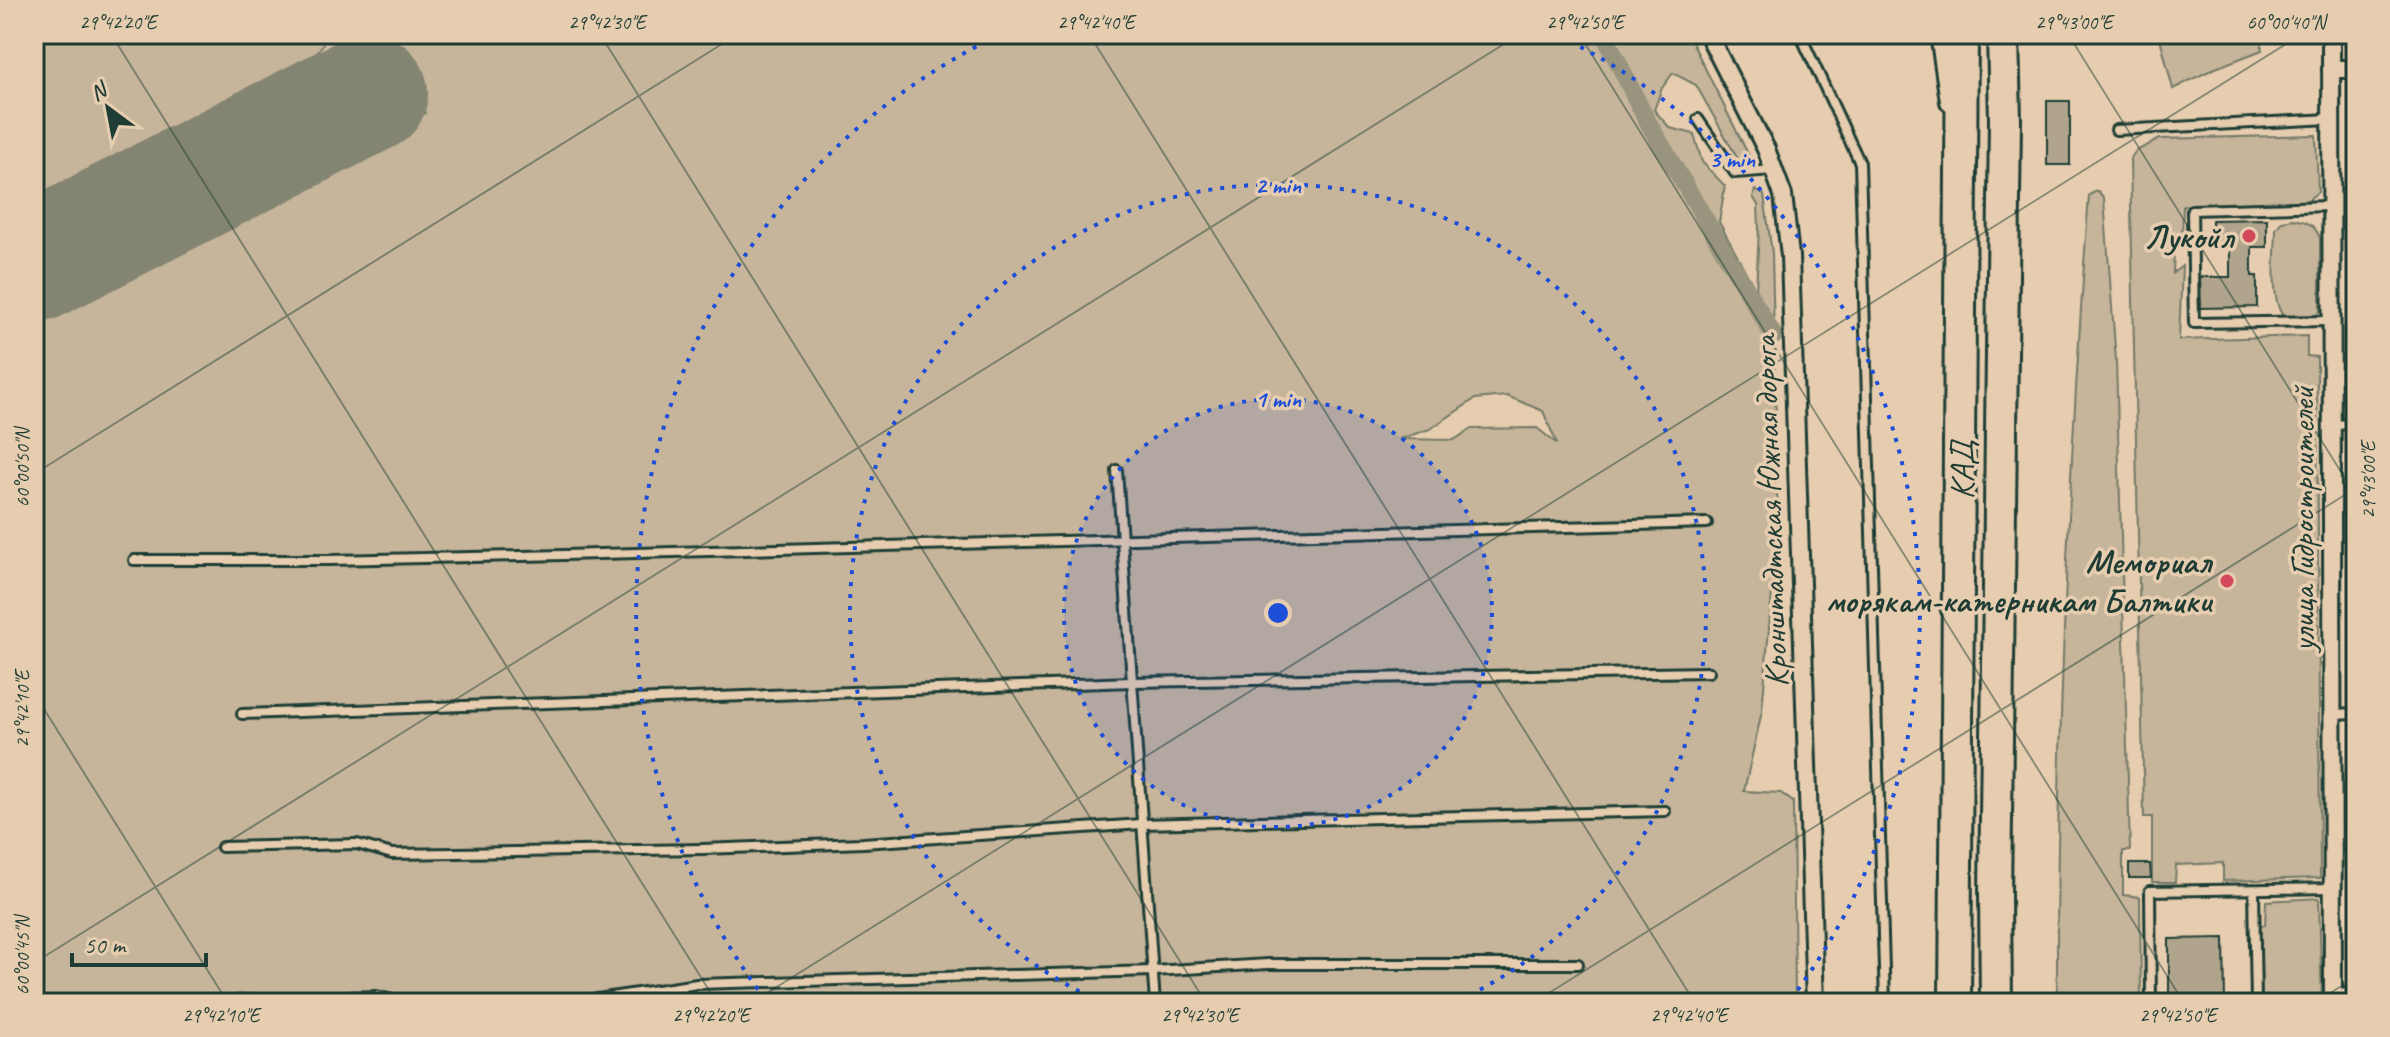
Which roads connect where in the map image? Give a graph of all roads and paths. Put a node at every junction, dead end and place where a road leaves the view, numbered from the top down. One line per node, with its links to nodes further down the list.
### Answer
1 (1708, 34): 12 (street, Кронштадтская Южная дорога)
2 (1800, 34): 42 (lane)
3 (1941, 34): 13 (street)
4 (1962, 34): 13 (highway, КАД)
5 (2003, 34): 34 (highway, КАД)
6 (2331, 34): 7 (street, улица Гидростроителей)
7 (2331, 69): 8 (street); 10 (street, улица Гидростроителей)
8 (2356, 69)
9 (1698, 119): 12 (lane)
10 (2331, 119): 11 (lane); 14 (street, улица Гидростроителей)
11 (2116, 130)
12 (1773, 170): 41 (street, Кронштадтская Южная дорога)
13 (1962, 177): 43 (highway, КАД)
14 (2331, 206): 15 (street, улица Гидростроителей); 15 (lane)
15 (2332, 321): 17 (street, улица Гидростроителей)
16 (2356, 424): 17 (lane)
17 (2332, 425): 26 (street, улица Гидростроителей)
18 (1117, 470): 20 (lane)
19 (1707, 523): 20 (lane)
20 (1121, 539): 21 (lane); 23 (lane)
21 (134, 560)
22 (1709, 672): 23 (lane)
23 (1132, 682): 25 (lane); 28 (lane)
24 (2356, 713): 26 (lane)
25 (242, 714)
26 (2332, 714): 30 (street, улица Гидростроителей)
27 (1665, 811): 28 (lane)
28 (1142, 824): 29 (lane); 33 (lane)
29 (222, 847)
30 (2333, 888): 31 (lane); 36 (street, улица Гидростроителей)
31 (2254, 890): 46 (lane); 47 (lane)
32 (1578, 964): 33 (lane)
33 (1153, 971): 39 (lane); 40 (lane)
34 (1996, 973): 44 (highway, КАД); 45 (street)
35 (2356, 997): 36 (street)
36 (2333, 1000)
37 (180, 1003): 38 (lane)
38 (405, 1003)
39 (571, 1003)
40 (1155, 1003)
41 (1815, 1003)
42 (1885, 1003)
43 (1955, 1003)
44 (1996, 1003)
45 (2003, 1003)
46 (2151, 1003)
47 (2256, 1003)

